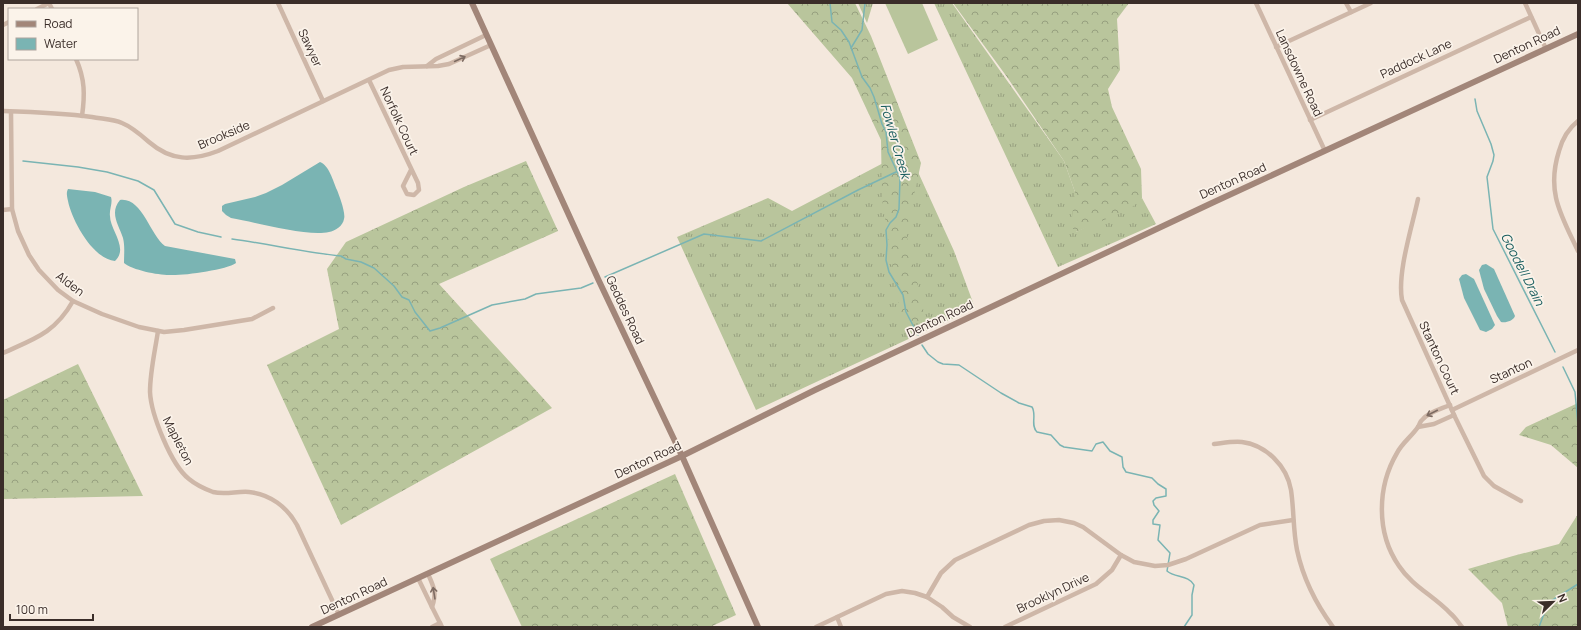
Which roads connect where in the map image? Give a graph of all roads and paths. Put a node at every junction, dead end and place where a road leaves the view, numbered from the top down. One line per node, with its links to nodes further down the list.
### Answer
1 (49, 3): 8 (street)
2 (278, 3): 19 (street, Sawyer)
3 (472, 3): 12 (street, Geddes Road)
4 (1256, 3): 14 (street, Lansdowne Road)
5 (1346, 3): 9 (street)
6 (1371, 3): 9 (street)
7 (1525, 3): 10 (street)
8 (39, 8)
9 (1351, 12): 14 (street)
10 (1531, 17): 15 (street); 23 (street, Paddock Lane)
11 (1578, 34): 15 (street, Denton Road)
12 (486, 35): 13 (street, Geddes Road); 17 (street, Brookside)
13 (491, 45): 17 (street, Brookside, one-way to 13); 40 (street, Geddes Road)
14 (1276, 47): 23 (street, Lansdowne Road)
15 (1546, 49): 25 (street, Denton Road)
16 (76, 60): 22 (street)
17 (427, 66): 18 (street, Brookside)
18 (369, 80): 19 (street, Brookside); 26 (street, Norfolk Court)
19 (323, 101): 22 (street, Brookside)
20 (3, 112): 21 (street, Brookside)
21 (11, 112): 22 (street, Brookside); 28 (street, Alden)
22 (82, 116)
23 (1310, 120): 25 (street, Lansdowne Road)
24 (1578, 120): 30 (street)
25 (1325, 151): 40 (street, Denton Road)
26 (411, 170): 26 (street, Norfolk Court)
27 (1418, 199): 36 (street, Stanton Court)
28 (12, 209): 29 (street); 31 (street, Alden)
29 (3, 210)
30 (1578, 251)
31 (73, 301): 33 (street, Alden); 35 (street)
32 (273, 308): 33 (street, Alden)
33 (158, 332): 48 (street, Mapleton)
34 (1578, 350): 36 (street, Stanton)
35 (3, 353)
36 (1451, 407): 37 (street, Stanton Court); 38 (street, Stanton, one-way to 38)
37 (1454, 415): 38 (street); 41 (street, Stanton Court)
38 (1418, 427): 59 (street, Stanton)
39 (1214, 444): 42 (street)
40 (682, 456): 44 (street, Denton Road); 53 (street, Geddes Road)
41 (1521, 501)
42 (1293, 520): 43 (street); 58 (street)
43 (1121, 555): 46 (street); 57 (street, Brooklyn Drive)
44 (428, 574): 45 (street, Denton Road); 47 (street, one-way to 44)
45 (418, 578): 47 (street); 48 (street, Denton Road)
46 (927, 597): 49 (street); 56 (street)
47 (432, 608): 50 (street)
48 (339, 615): 51 (street, Denton Road)
49 (837, 617): 54 (street); 55 (street)
50 (441, 625): 52 (street)
51 (312, 627)
52 (432, 627)
53 (758, 627)
54 (816, 627)
55 (842, 627)
56 (970, 627)
57 (1005, 627)
58 (1333, 627)
59 (1462, 627)

